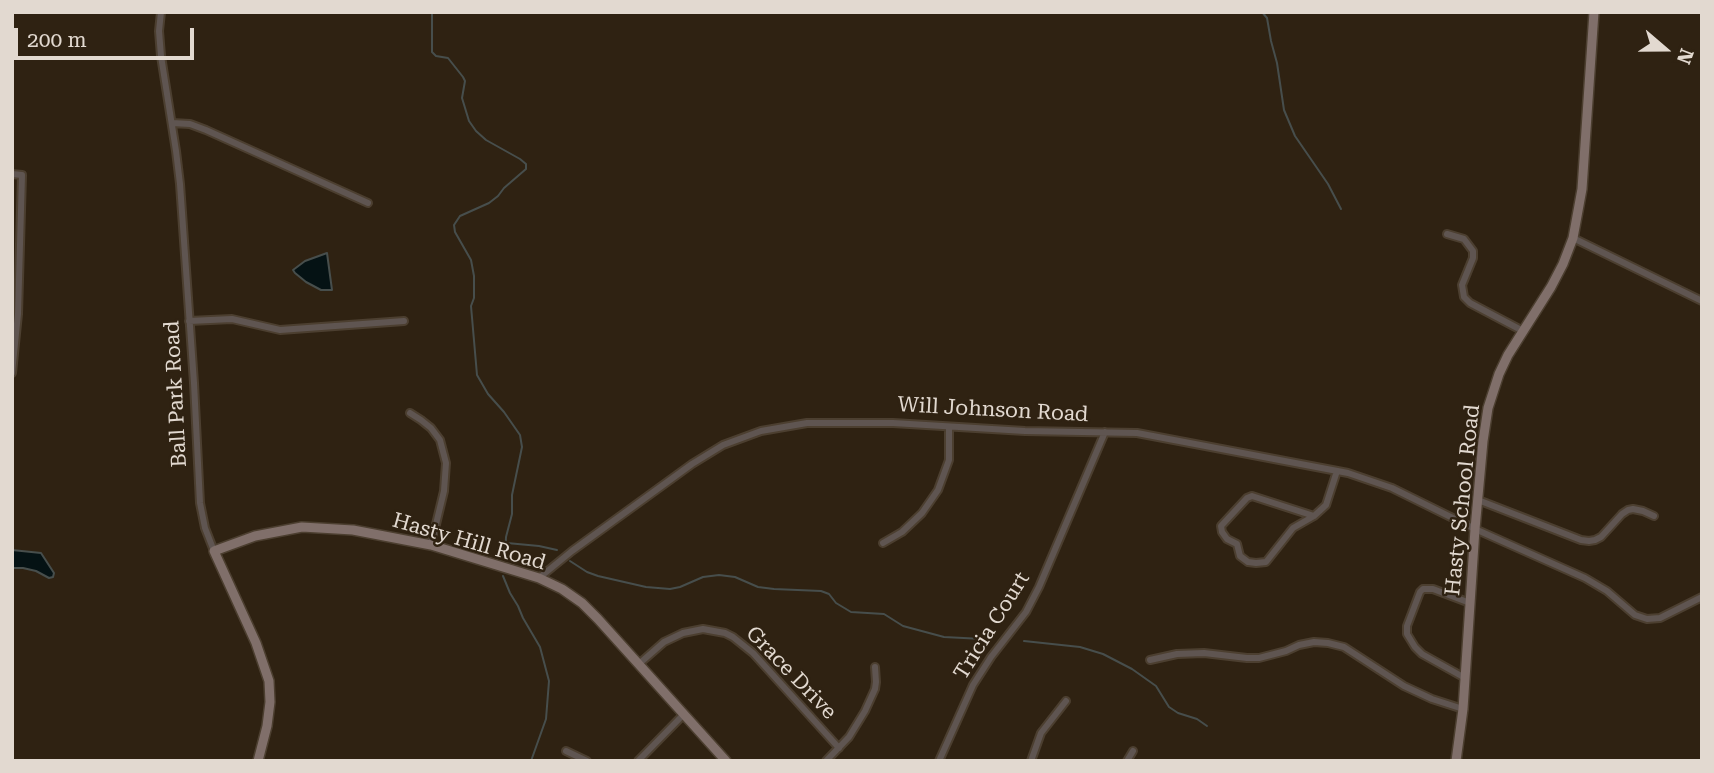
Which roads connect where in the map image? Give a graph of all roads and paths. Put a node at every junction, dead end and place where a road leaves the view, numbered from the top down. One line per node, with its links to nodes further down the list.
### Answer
1 (161, 12): 3 (street, Ball Park Road)
2 (1594, 12): 7 (street, Hasty School Road)
3 (172, 123): 5 (street); 9 (street, Ball Park Road)
4 (12, 174): 12 (street)
5 (368, 203)
6 (1447, 234): 11 (street)
7 (1573, 238): 8 (street); 11 (street, Hasty School Road)
8 (1702, 301)
9 (189, 321): 10 (street); 23 (street, Ball Park Road)
10 (404, 321)
11 (1523, 331): 17 (street, Hasty School Road)
12 (12, 373)
13 (410, 413): 22 (street)
14 (950, 427): 15 (street, Will Johnson Road); 21 (street); 24 (street, Will Johnson Road)
15 (1105, 432): 16 (street, Will Johnson Road); 42 (street, Tricia Court)
16 (1337, 471): 18 (street); 20 (street, Will Johnson Road)
17 (1478, 500): 19 (street); 20 (street, Hasty School Road)
18 (1314, 516): 18 (street)
19 (1654, 516)
20 (1475, 529): 25 (street, Will Johnson Road); 26 (street, Hasty School Road)
21 (883, 543)
22 (430, 545): 23 (street, Hasty Hill Road); 24 (street, Hasty Hill Road)
23 (214, 551): 37 (street, Ball Park Road)
24 (539, 578): 28 (street, Hasty Hill Road)
25 (1702, 597)
26 (1470, 603): 30 (street, Hasty School Road); 30 (street)
27 (1150, 660): 32 (street)
28 (640, 663): 33 (street, Hasty Hill Road); 34 (street, Grace Drive)
29 (875, 667): 34 (street)
30 (1465, 678): 32 (street, Hasty School Road)
31 (1066, 701): 43 (street)
32 (1463, 709): 45 (street, Hasty School Road)
33 (684, 714): 39 (street); 40 (street, Hasty Hill Road)
34 (839, 748): 41 (street)
35 (566, 751): 38 (street)
36 (1133, 751): 44 (street)
37 (258, 761)
38 (587, 761)
39 (638, 761)
40 (726, 761)
41 (827, 761)
42 (939, 761)
43 (1031, 761)
44 (1127, 761)
45 (1456, 761)

